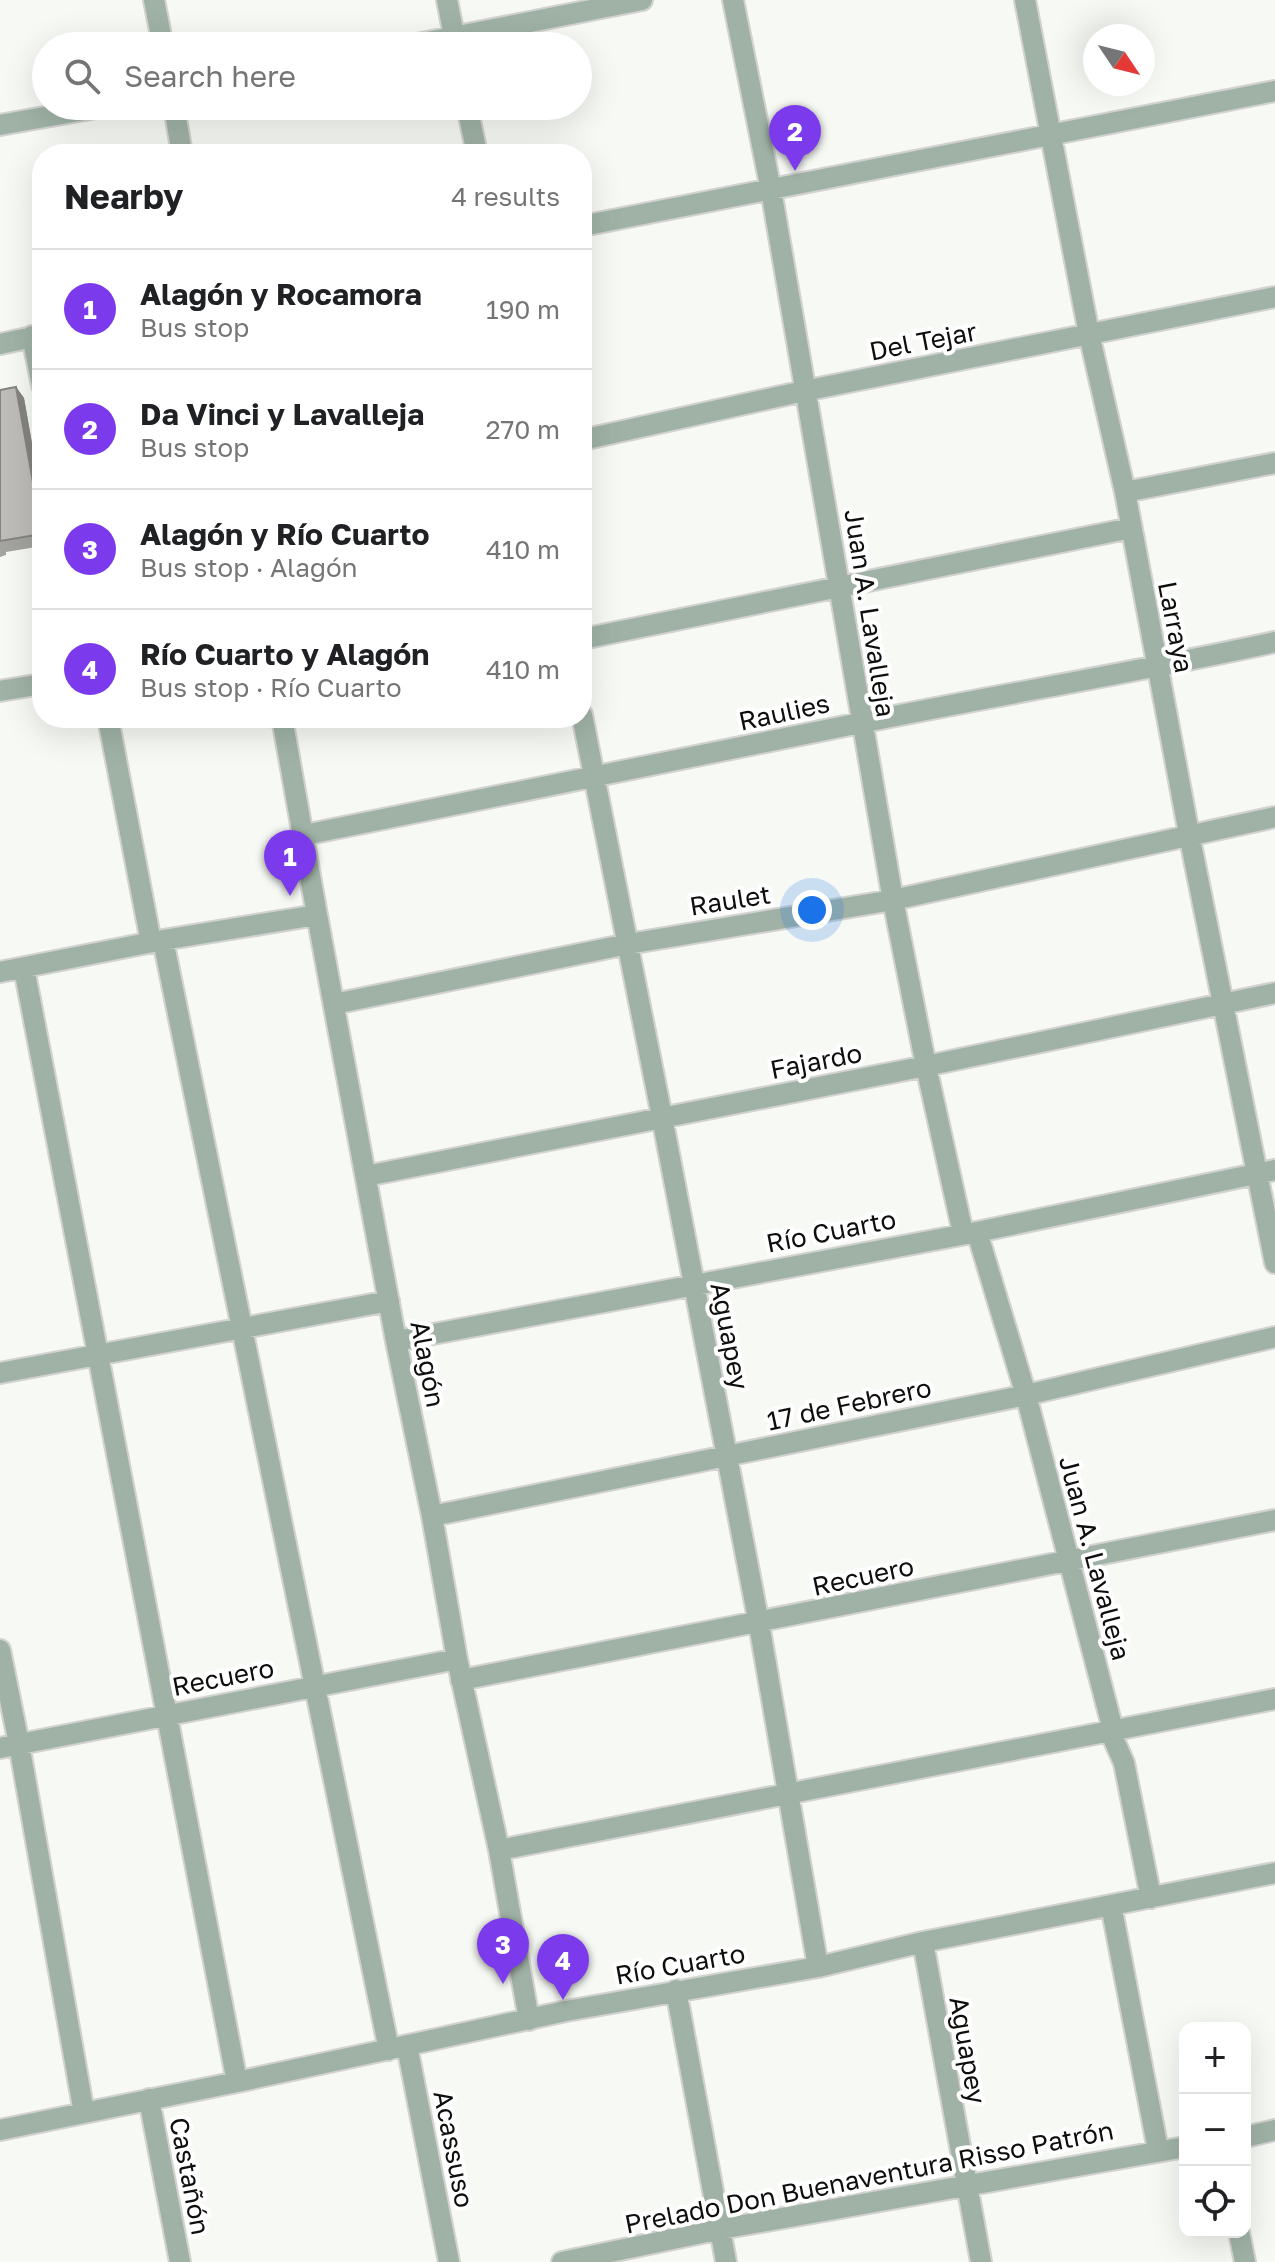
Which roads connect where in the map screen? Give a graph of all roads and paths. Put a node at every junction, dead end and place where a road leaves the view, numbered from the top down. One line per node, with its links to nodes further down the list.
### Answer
1 (154, 0): 6 (street)
2 (447, 0): 7 (street)
3 (642, 0): 8 (street)
4 (733, 0): 17 (street, Juan A. Lavalleja)
5 (1025, 0): 14 (street, Larraya)
6 (160, 32)
7 (453, 32)
8 (496, 32)
9 (1275, 91): 14 (street)
10 (32, 119): 13 (street)
11 (176, 120): 15 (street)
12 (470, 120): 16 (street)
13 (0, 125)
14 (1052, 136): 17 (street); 20 (street, Larraya)
15 (180, 144)
16 (475, 144)
17 (771, 190): 18 (street); 23 (street, Juan A. Lavalleja)
18 (592, 224)
19 (1275, 297): 20 (street, Del Tejar)
20 (1089, 334): 23 (street, Del Tejar); 26 (street, Larraya)
21 (32, 337): 22 (street)
22 (0, 344)
23 (804, 391): 24 (street, Del Tejar); 28 (street, Juan A. Lavalleja)
24 (592, 438)
25 (1275, 463): 26 (street)
26 (1125, 492): 27 (street, Larraya)
27 (1131, 528): 28 (street); 31 (street, Larraya)
28 (841, 587): 29 (street); 34 (street, Juan A. Lavalleja)
29 (592, 637)
30 (1275, 642): 31 (street, Raulies)
31 (1158, 667): 34 (street, Raulies); 40 (street, Larraya)
32 (32, 686): 33 (street)
33 (0, 691)
34 (862, 723): 38 (street, Raulies); 42 (street, Juan A. Lavalleja)
35 (110, 728): 44 (street, Acassuso)
36 (284, 728): 41 (street, Alagón)
37 (585, 728): 38 (street, Aguapey)
38 (596, 778): 41 (street, Raulies); 45 (street, Aguapey)
39 (1275, 817): 40 (street, Raulet)
40 (1189, 834): 42 (street, Raulet); 49 (street, Larraya)
41 (304, 835): 43 (street, Alagón)
42 (893, 900): 45 (street, Raulet); 51 (street, Juan A. Lavalleja)
43 (317, 915): 44 (street); 50 (street, Alagón)
44 (157, 941): 46 (street); 59 (street, Acassuso)
45 (628, 944): 50 (street, Raulet); 52 (street, Aguapey)
46 (24, 968): 47 (street); 62 (street)
47 (0, 972)
48 (1275, 993): 49 (street, Fajardo)
49 (1223, 1003): 51 (street, Fajardo); 53 (street, Larraya)
50 (334, 1004): 54 (street, Alagón)
51 (926, 1066): 52 (street, Fajardo); 55 (street, Juan A. Lavalleja)
52 (662, 1117): 54 (street, Fajardo); 57 (street, Aguapey)
53 (1266, 1171): 55 (street, Río Cuarto); 56 (street, Larraya)
54 (366, 1176): 58 (street, Alagón)
55 (970, 1232): 57 (street, Río Cuarto); 64 (street, Juan A. Lavalleja)
56 (1275, 1263)
57 (694, 1284): 61 (street, Río Cuarto); 65 (street, Aguapey)
58 (389, 1301): 59 (street); 61 (street, Alagón)
59 (242, 1327): 62 (street); 73 (street, Acassuso)
60 (1275, 1337): 64 (street, 17 de Febrero)
61 (396, 1341): 66 (street, Alagón)
62 (96, 1356): 63 (street); 75 (street)
63 (0, 1373)
64 (1026, 1395): 65 (street, 17 de Febrero); 68 (street, Juan A. Lavalleja)
65 (726, 1456): 66 (street, 17 de Febrero); 69 (street, Aguapey)
66 (432, 1516): 71 (street, Alagón)
67 (1275, 1520): 68 (street, Recuero)
68 (1067, 1560): 69 (street, Recuero); 76 (street, Juan A. Lavalleja)
69 (759, 1624): 72 (street, Recuero); 78 (street, Aguapey)
70 (0, 1650): 77 (street)
71 (457, 1659): 72 (street, Alagón); 73 (street, Recuero)
72 (461, 1680): 79 (street, Alagón)
73 (313, 1687): 75 (street, Recuero); 87 (street, Acassuso)
74 (1275, 1699): 76 (street)
75 (169, 1714): 77 (street, Recuero); 88 (street)
76 (1110, 1731): 78 (street); 81 (street, Juan A. Lavalleja)
77 (10, 1746): 90 (street)
78 (790, 1793): 79 (street); 84 (street, Aguapey)
79 (499, 1850): 86 (street, Alagón)
80 (1275, 1873): 81 (street, Río Cuarto)
81 (1151, 1898): 82 (street, Río Cuarto)
82 (1111, 1905): 83 (street, Río Cuarto); 95 (street)
83 (923, 1942): 84 (street, Río Cuarto); 96 (street, Aguapey)
84 (818, 1967): 85 (street, Río Cuarto)
85 (676, 1990): 86 (street, Río Cuarto); 97 (street)
86 (529, 2020): 87 (street, Río Cuarto)
87 (398, 2048): 88 (street, Río Cuarto); 100 (street, Acassuso)
88 (237, 2082): 89 (street, Río Cuarto)
89 (149, 2099): 90 (street, Río Cuarto); 99 (street, Castañón)
90 (84, 2113): 91 (street, Río Cuarto)
91 (0, 2130)
92 (1275, 2130): 93 (street)
93 (1251, 2136)
94 (1179, 2148): 95 (street, Prelado Don Buenaventura Risso Patrón)
95 (1158, 2150): 96 (street, Prelado Don Buenaventura Risso Patrón)
96 (965, 2185): 97 (street, Prelado Don Buenaventura Risso Patrón); 103 (street, Aguapey)
97 (721, 2229): 101 (street, Prelado Don Buenaventura Risso Patrón); 102 (street)
98 (1240, 2238): 104 (street)
99 (180, 2262)
100 (449, 2262)
101 (562, 2262)
102 (726, 2262)
103 (981, 2262)
104 (1245, 2262)

